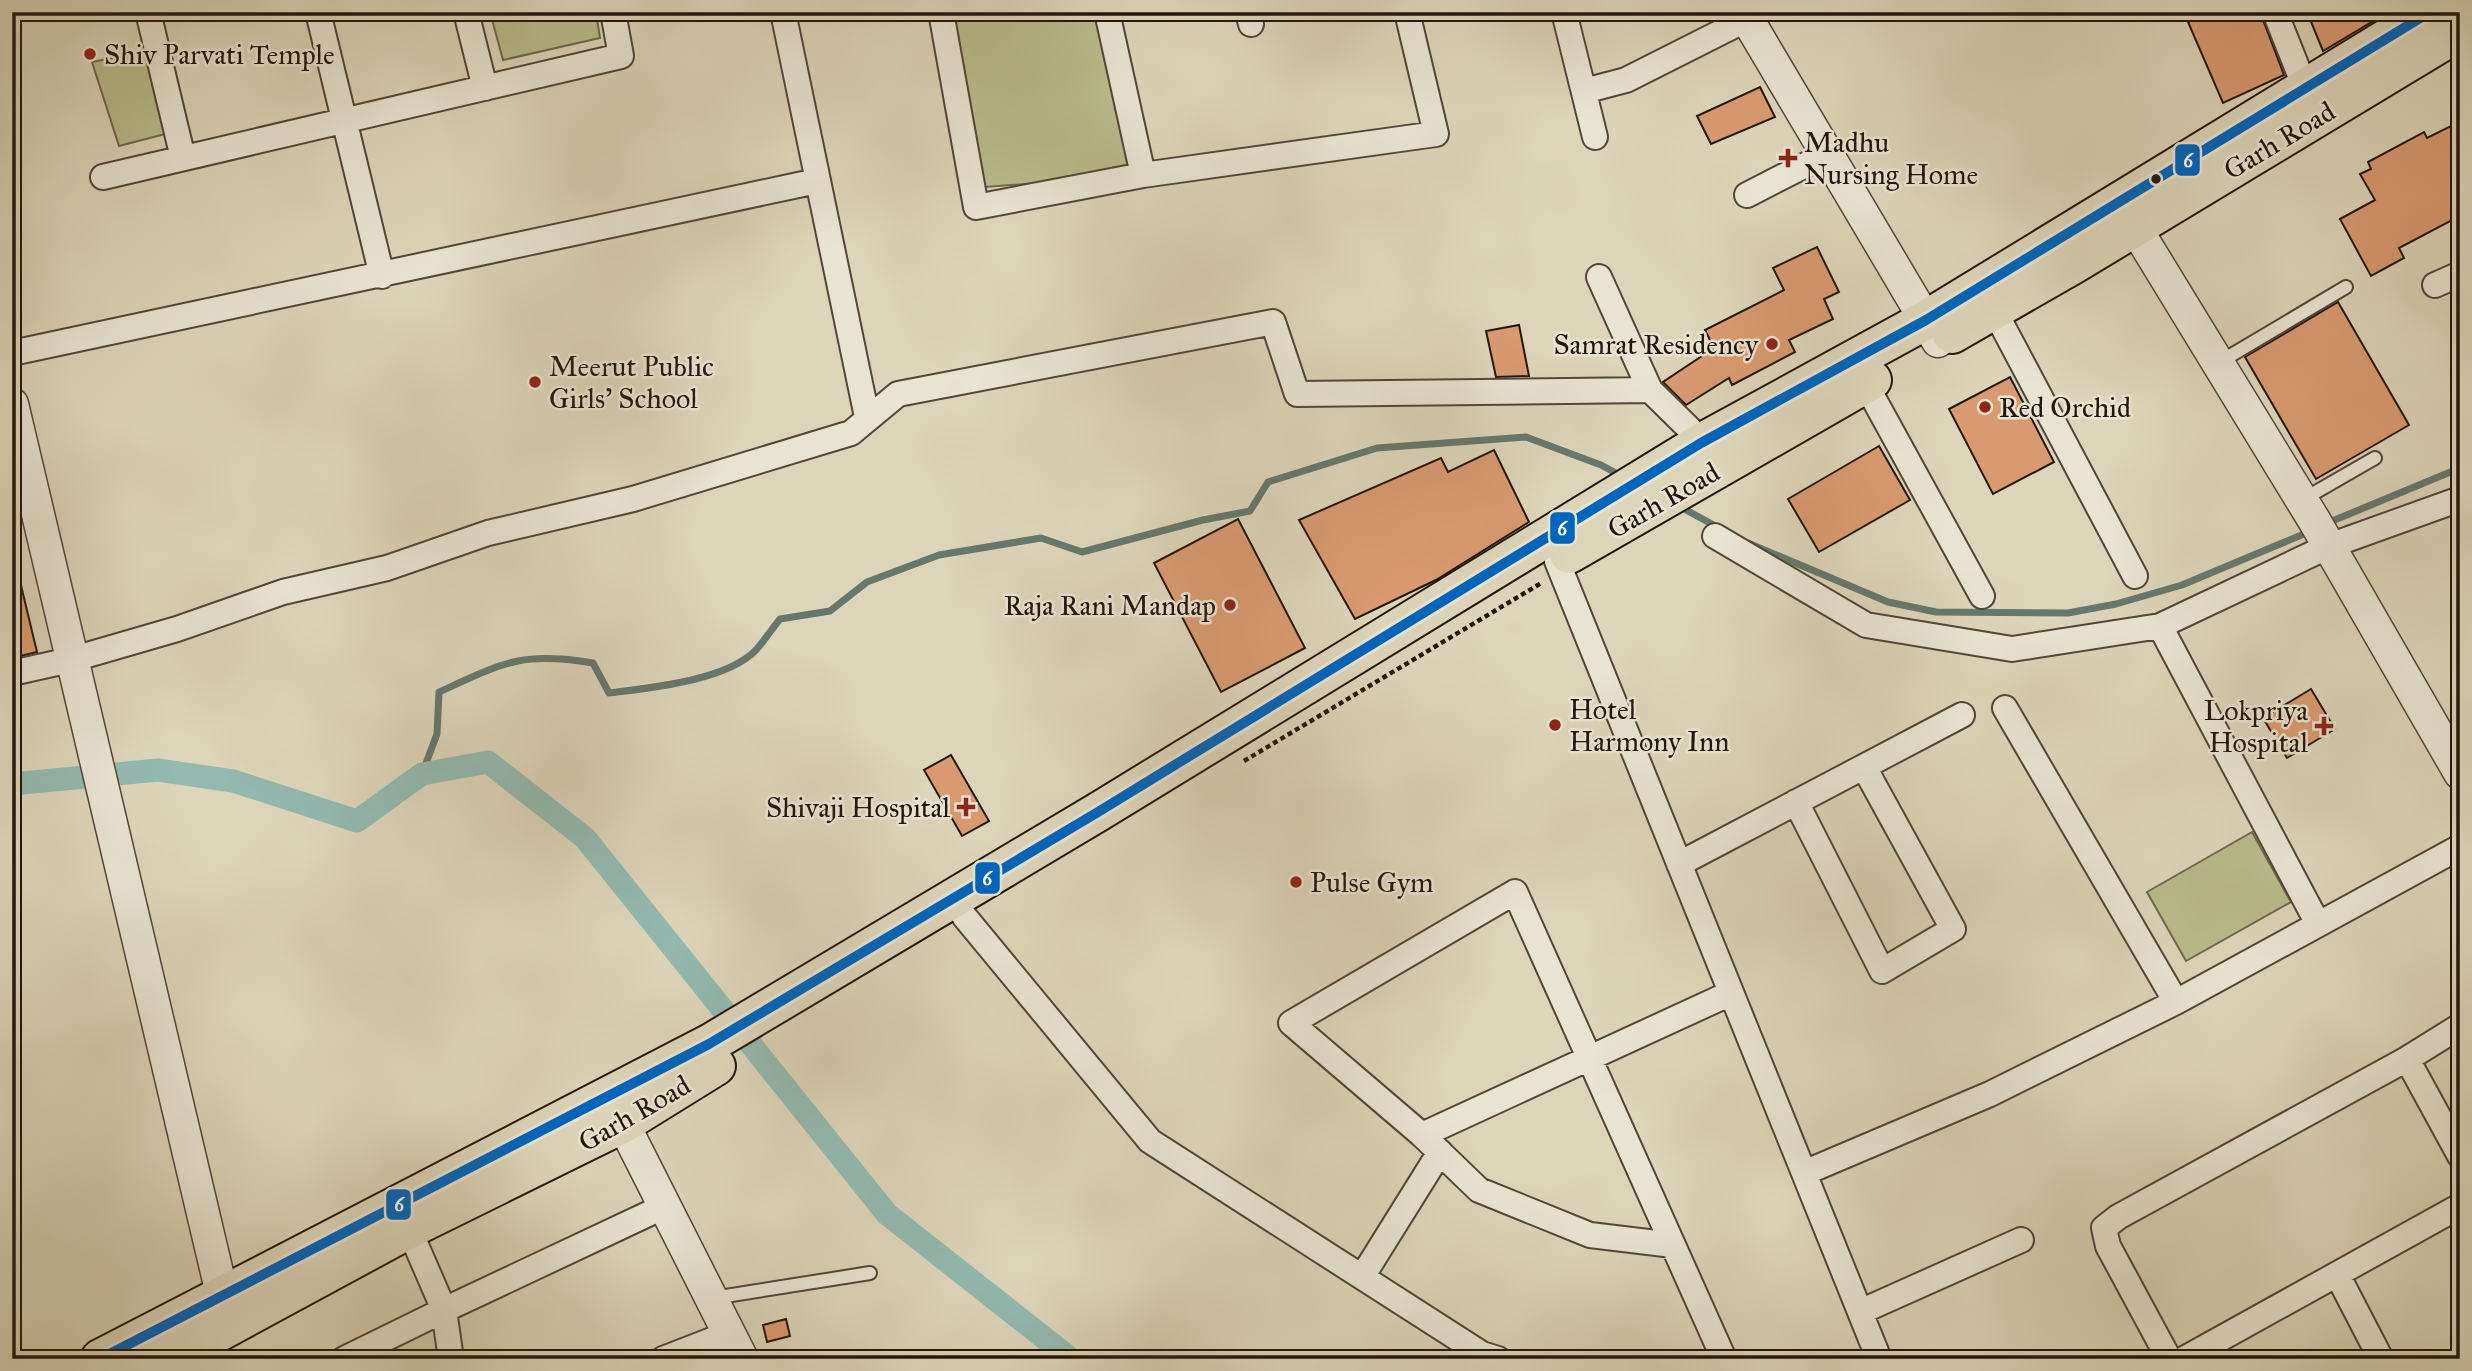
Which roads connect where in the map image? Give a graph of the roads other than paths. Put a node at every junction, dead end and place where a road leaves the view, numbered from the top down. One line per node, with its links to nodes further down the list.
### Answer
1 (148, 12): 19 (street)
2 (318, 12): 16 (street)
3 (466, 12): 13 (street)
4 (612, 12): 13 (street)
5 (783, 12): 22 (street)
6 (941, 12): 20 (street)
7 (1107, 12): 20 (street)
8 (1408, 12): 20 (street)
9 (1564, 12): 14 (street)
10 (2275, 12): 15 (street)
11 (1745, 16): 14 (street); 18 (street)
12 (2451, 26): 15 (main road, Garh Road)
13 (485, 88): 16 (street)
14 (1584, 91): 17 (street)
15 (2310, 103): 24 (main road, Garh Road)
16 (345, 121): 19 (street); 26 (street)
17 (1595, 137)
18 (1827, 154): 23 (street); 31 (street)
19 (183, 158): 21 (street)
20 (1143, 176)
21 (103, 177)
22 (817, 181): 26 (street); 37 (street)
23 (1747, 195)
24 (2127, 214): 30 (main road, Garh Road); 31 (main road, Garh Road); 33 (street)
25 (2460, 274): 28 (street)
26 (382, 276): 32 (street)
27 (1599, 277): 35 (street)
28 (2435, 285)
29 (2346, 287): 33 (lane)
30 (1994, 310): 31 (main road, Garh Road); 45 (street)
31 (1932, 331): 34 (main road, Garh Road); 39 (main road, Garh Road)
32 (12, 354)
33 (2218, 363): 42 (street)
34 (1865, 383): 39 (main road, Garh Road); 46 (street)
35 (1650, 390): 37 (street); 39 (street)
36 (12, 404): 41 (street)
37 (867, 417): 48 (street)
38 (2375, 458): 42 (lane)
39 (1705, 459): 44 (main road, Garh Road)
40 (2460, 499): 42 (street)
41 (22, 502): 48 (street)
42 (2315, 522): 47 (street); 53 (street)
43 (1715, 536): 47 (street)
44 (1551, 550): 55 (main road, Garh Road); 57 (street)
45 (2134, 576)
46 (1982, 596)
47 (2160, 626): 59 (street)
48 (70, 660): 49 (street); 80 (street)
49 (12, 673)
50 (2005, 708): 61 (street)
51 (1962, 715): 52 (street)
52 (1864, 767): 54 (street); 54 (street)
53 (2460, 773)
54 (1796, 802): 57 (street)
55 (1103, 820): 58 (main road, Garh Road); 62 (main road, Garh Road)
56 (2460, 847): 59 (street)
57 (1679, 864): 60 (street)
58 (964, 916): 62 (main road, Garh Road); 78 (street)
59 (2318, 924): 61 (street)
60 (1731, 993): 64 (street); 70 (street)
61 (2176, 1002): 70 (street)
62 (792, 1006): 66 (main road, Garh Road)
63 (2460, 1026): 65 (street)
64 (1589, 1058): 67 (street); 67 (street); 75 (street)
65 (2407, 1059): 69 (street); 92 (street)
66 (616, 1109): 71 (street); 73 (main road, Garh Road); 80 (main road, Garh Road)
67 (1422, 1135): 68 (street)
68 (1440, 1152): 75 (street); 78 (street)
69 (2460, 1156)
70 (1804, 1173): 82 (street)
71 (665, 1206): 79 (street); 81 (street)
72 (2460, 1206): 77 (street)
73 (409, 1229): 80 (main road, Garh Road); 81 (street)
74 (2021, 1240): 82 (street)
75 (1673, 1245): 90 (street)
76 (870, 1273): 79 (lane)
77 (2338, 1276): 93 (street); 94 (street)
78 (1362, 1277): 89 (street)
79 (712, 1298): 83 (street)
80 (226, 1311): 84 (main road, Garh Road); 85 (main road, Garh Road)
81 (444, 1311): 86 (street); 87 (street)
82 (1860, 1312): 91 (street)
83 (736, 1346): 88 (street)
84 (100, 1359)
85 (169, 1359)
86 (344, 1359)
87 (451, 1359)
88 (663, 1359)
89 (1498, 1359)
90 (1724, 1359)
91 (1879, 1359)
92 (2169, 1359)
93 (2184, 1359)
94 (2381, 1359)

